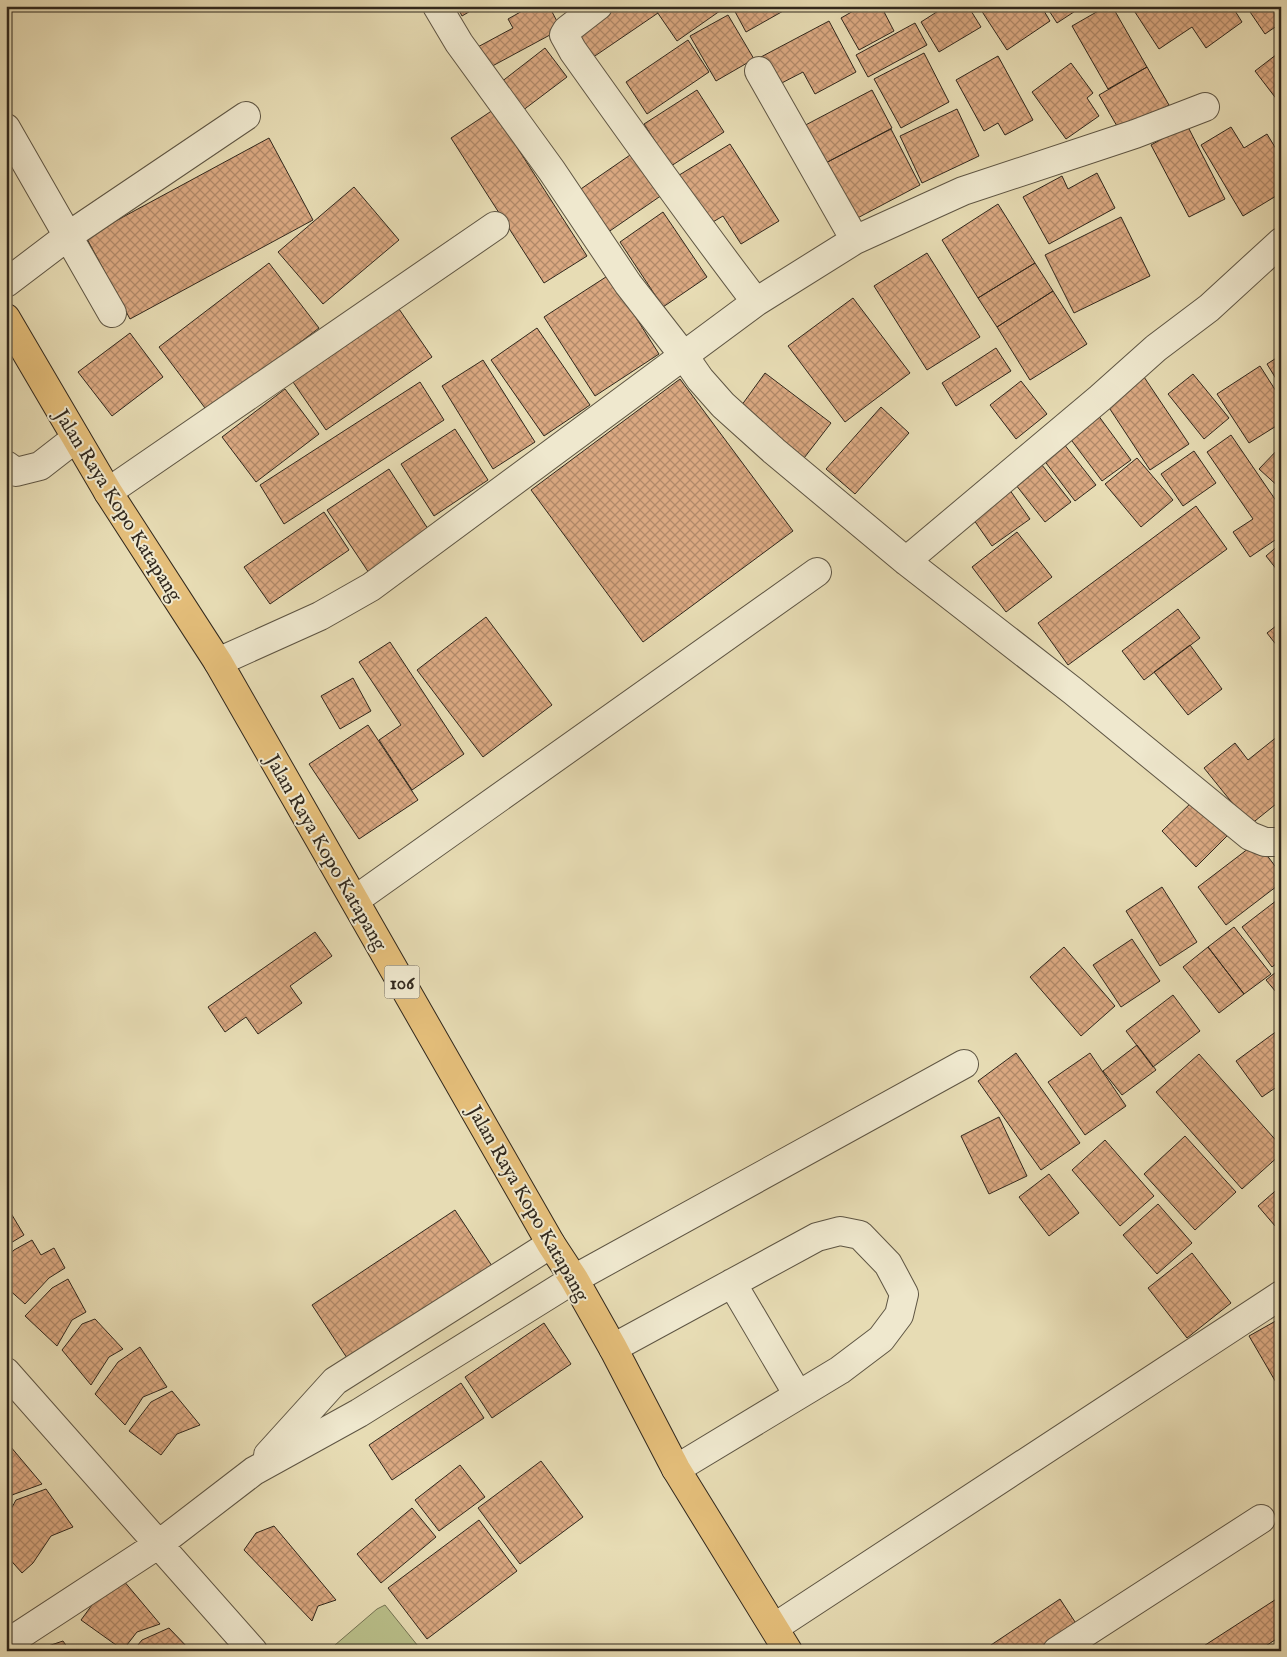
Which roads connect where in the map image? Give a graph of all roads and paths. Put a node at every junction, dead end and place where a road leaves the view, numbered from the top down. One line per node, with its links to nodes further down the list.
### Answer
1 (437, 6): 15 (street)
2 (598, 6): 12 (street)
3 (759, 71): 9 (street)
4 (1205, 107): 9 (street)
5 (246, 116): 8 (street)
6 (6, 128): 8 (street)
7 (495, 226): 18 (street)
8 (68, 236): 11 (street); 13 (street)
9 (855, 240): 12 (street)
10 (1281, 242): 19 (street)
11 (6, 283)
12 (756, 302): 15 (street)
13 (112, 313)
14 (6, 318): 16 (main road, Jalan Raya Kopo Katapang / 106)
15 (684, 356): 19 (street); 21 (street)
16 (76, 438): 17 (street); 18 (main road, Jalan Raya Kopo Katapang / 106)
17 (6, 465)
18 (108, 492): 21 (main road, Jalan Raya Kopo Katapang / 106)
19 (906, 561): 22 (street)
20 (817, 572): 23 (street)
21 (218, 662): 23 (main road, Jalan Raya Kopo Katapang / 106)
22 (1281, 842)
23 (355, 900): 25 (main road, Jalan Raya Kopo Katapang / 106)
24 (964, 1064): 26 (street)
25 (551, 1244): 26 (main road, Jalan Raya Kopo Katapang / 106); 33 (street)
26 (574, 1279): 29 (main road, Jalan Raya Kopo Katapang / 106); 33 (street)
27 (732, 1283): 29 (street); 31 (street); 31 (street)
28 (1281, 1295): 36 (street)
29 (613, 1348): 32 (main road, Jalan Raya Kopo Katapang / 106)
30 (6, 1372): 35 (street)
31 (798, 1396): 32 (street)
32 (676, 1469): 36 (main road, Jalan Raya Kopo Katapang / 106)
33 (254, 1471): 35 (street)
34 (1261, 1519): 40 (street)
35 (159, 1544): 37 (street); 38 (street)
36 (775, 1628): 39 (main road, Jalan Raya Kopo Katapang / 106)
37 (6, 1644)
38 (253, 1651)
39 (788, 1651)
40 (1056, 1651)

